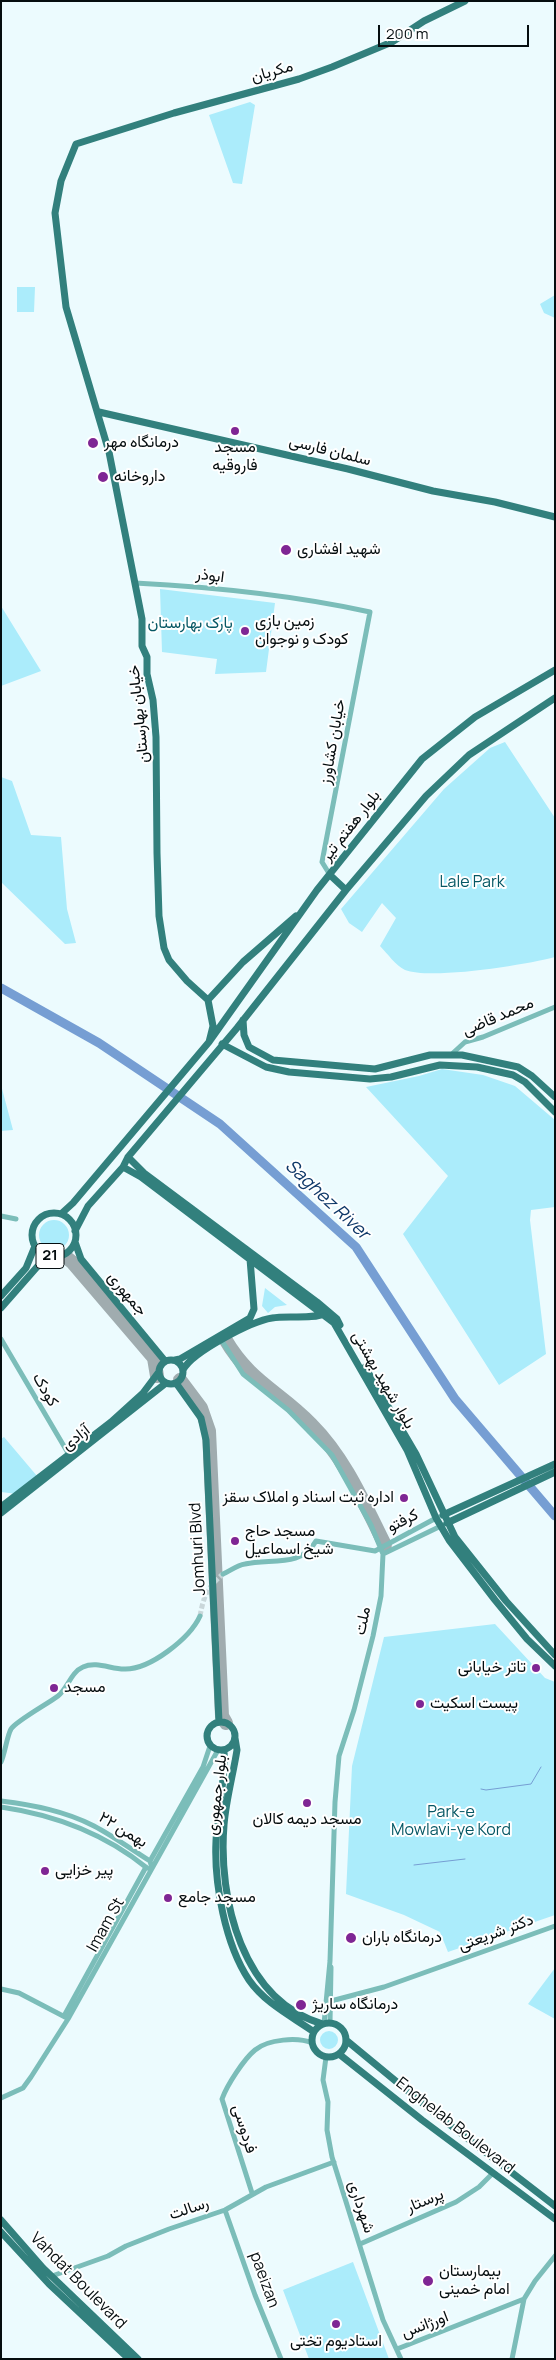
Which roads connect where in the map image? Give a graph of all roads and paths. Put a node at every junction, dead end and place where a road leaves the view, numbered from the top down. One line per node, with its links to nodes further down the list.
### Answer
1 (465, 1): 2 (main road, مکریان)
2 (76, 144): 3 (main road, خیابان بهارستان)
3 (100, 412): 4 (main road, سلمان فارسی); 5 (main road, خیابان بهارستان)
4 (555, 517)
5 (135, 583): 6 (street, ابوذر); 12 (main road, خیابان بهارستان)
6 (370, 612): 9 (street, خیابان کشاورز)
7 (555, 670): 9 (main road, بلوار هفتم تیر)
8 (555, 698): 10 (main road)
9 (330, 875): 10 (main road); 11 (main road, بلوار هفتم تیر)
10 (346, 890): 14 (main road)
11 (304, 910): 12 (main road); 15 (main road, بلوار هفتم تیر)
12 (208, 1000): 15 (main road)
13 (555, 1007): 17 (street, محمد قاضی)
14 (243, 1020): 16 (main road); 18 (main road)
15 (209, 1042): 24 (main road, بلوار هفتم تیر)
16 (222, 1044): 19 (main road); 22 (main road)
17 (453, 1054): 18 (main road); 20 (main road)
18 (352, 1068): 19 (main road)
19 (351, 1078): 21 (main road)
20 (555, 1097)
21 (555, 1112)
22 (128, 1157): 23 (main road); 31 (main road, بلوار شهید بهشتی)
23 (123, 1166): 27 (main road); 31 (main road, بلوار شهید بهشتی)
24 (61, 1214): 27 (main road, 21); 29 (main road, 21)
25 (1, 1216): 26 (street)
26 (16, 1219)
27 (75, 1231): 28 (main road, 21)
28 (75, 1242): 30 (main road, 21); 38 (main road, جمهوری)
29 (35, 1246): 30 (main road, 21); 32 (main road)
30 (50, 1257): 33 (main road)
31 (252, 1257): 34 (main road, بلوار شهید بهشتی); 37 (main road)
32 (1, 1296)
33 (1, 1308)
34 (326, 1313): 36 (main road); 49 (main road, بلوار شهید بهشتی)
35 (1, 1339): 43 (street, کودک)
36 (222, 1340): 39 (main road); 51 (street, ملت)
37 (175, 1360): 38 (main road); 39 (main road)
38 (164, 1361): 40 (main road)
39 (183, 1370): 42 (main road)
40 (158, 1373): 41 (main road); 43 (main road)
41 (166, 1383): 42 (main road); 48 (main road, آزادی)
42 (176, 1383): 57 (main road, Jomhuri Blvd)
43 (68, 1453): 46 (main road)
44 (555, 1464): 47 (main road)
45 (555, 1472): 47 (main road)
46 (1, 1507)
47 (462, 1511): 49 (main road); 50 (main road)
48 (1, 1513)
49 (439, 1516): 50 (main road, بلوار شهید بهشتی); 51 (street, کرفتو)
50 (444, 1524): 52 (street); 55 (main road, بلوار شهید بهشتی); 56 (main road, بلوار شهید بهشتی)
51 (381, 1546): 52 (street, ملت); 53 (street)
52 (383, 1554): 68 (street, ملت)
53 (224, 1574)
54 (200, 1616): 61 (street)
55 (555, 1655)
56 (555, 1666)
57 (219, 1722): 58 (main road); 59 (main road)
58 (235, 1738): 60 (main road); 72 (main road, بلوار جمهوری)
59 (210, 1746): 60 (main road); 64 (street)
60 (221, 1750): 66 (street, Imam St); 73 (main road, بلوار جمهوری)
61 (1, 1762)
62 (1, 1800): 64 (street, ۲۲ بهمن)
63 (1, 1807): 65 (street, ۲۲ بهمن)
64 (150, 1861): 66 (street, ۲۲ بهمن)
65 (146, 1867): 66 (street, ۲۲ بهمن); 71 (street)
66 (152, 1868): 71 (street, Imam St)
67 (555, 1926): 70 (street, دکتر شریعتی)
68 (330, 1961): 70 (street, ملت); 72 (street, ملت)
69 (1, 1989): 71 (street)
70 (331, 2001): 72 (street, ملت)
71 (66, 2017): 78 (street, Imam St)
72 (326, 2024): 73 (main road); 74 (main road)
73 (314, 2032): 75 (main road)
74 (346, 2040): 76 (main road); 80 (main road, Enghelab Boulevard)
75 (312, 2043): 77 (main road); 82 (street, فردوسی)
76 (339, 2054): 77 (main road); 81 (main road, Enghelab Boulevard)
77 (326, 2057): 79 (street, شهرداری)
78 (1, 2098)
79 (334, 2162): 82 (street, رسالت); 88 (street, شهرداری)
80 (507, 2169): 81 (main road); 83 (main road, Enghelab Boulevard)
81 (493, 2172): 85 (main road, Enghelab Boulevard); 88 (street, پرستار)
82 (252, 2194): 84 (street, رسالت)
83 (555, 2206)
84 (225, 2210): 90 (street, رسالت); 95 (street, paeizan)
85 (555, 2219)
86 (1, 2220): 90 (main road, Vahdat Boulevard)
87 (1, 2232): 93 (main road, Vahdat Boulevard)
88 (360, 2244): 92 (street, شهرداری)
89 (555, 2256): 91 (street)
90 (52, 2276): 94 (main road, Vahdat Boulevard)
91 (524, 2299): 92 (street, اورژانس); 97 (street)
92 (397, 2349): 96 (street, شهرداری)
93 (129, 2359)
94 (138, 2359)
95 (281, 2359)
96 (401, 2359)
97 (512, 2359)

